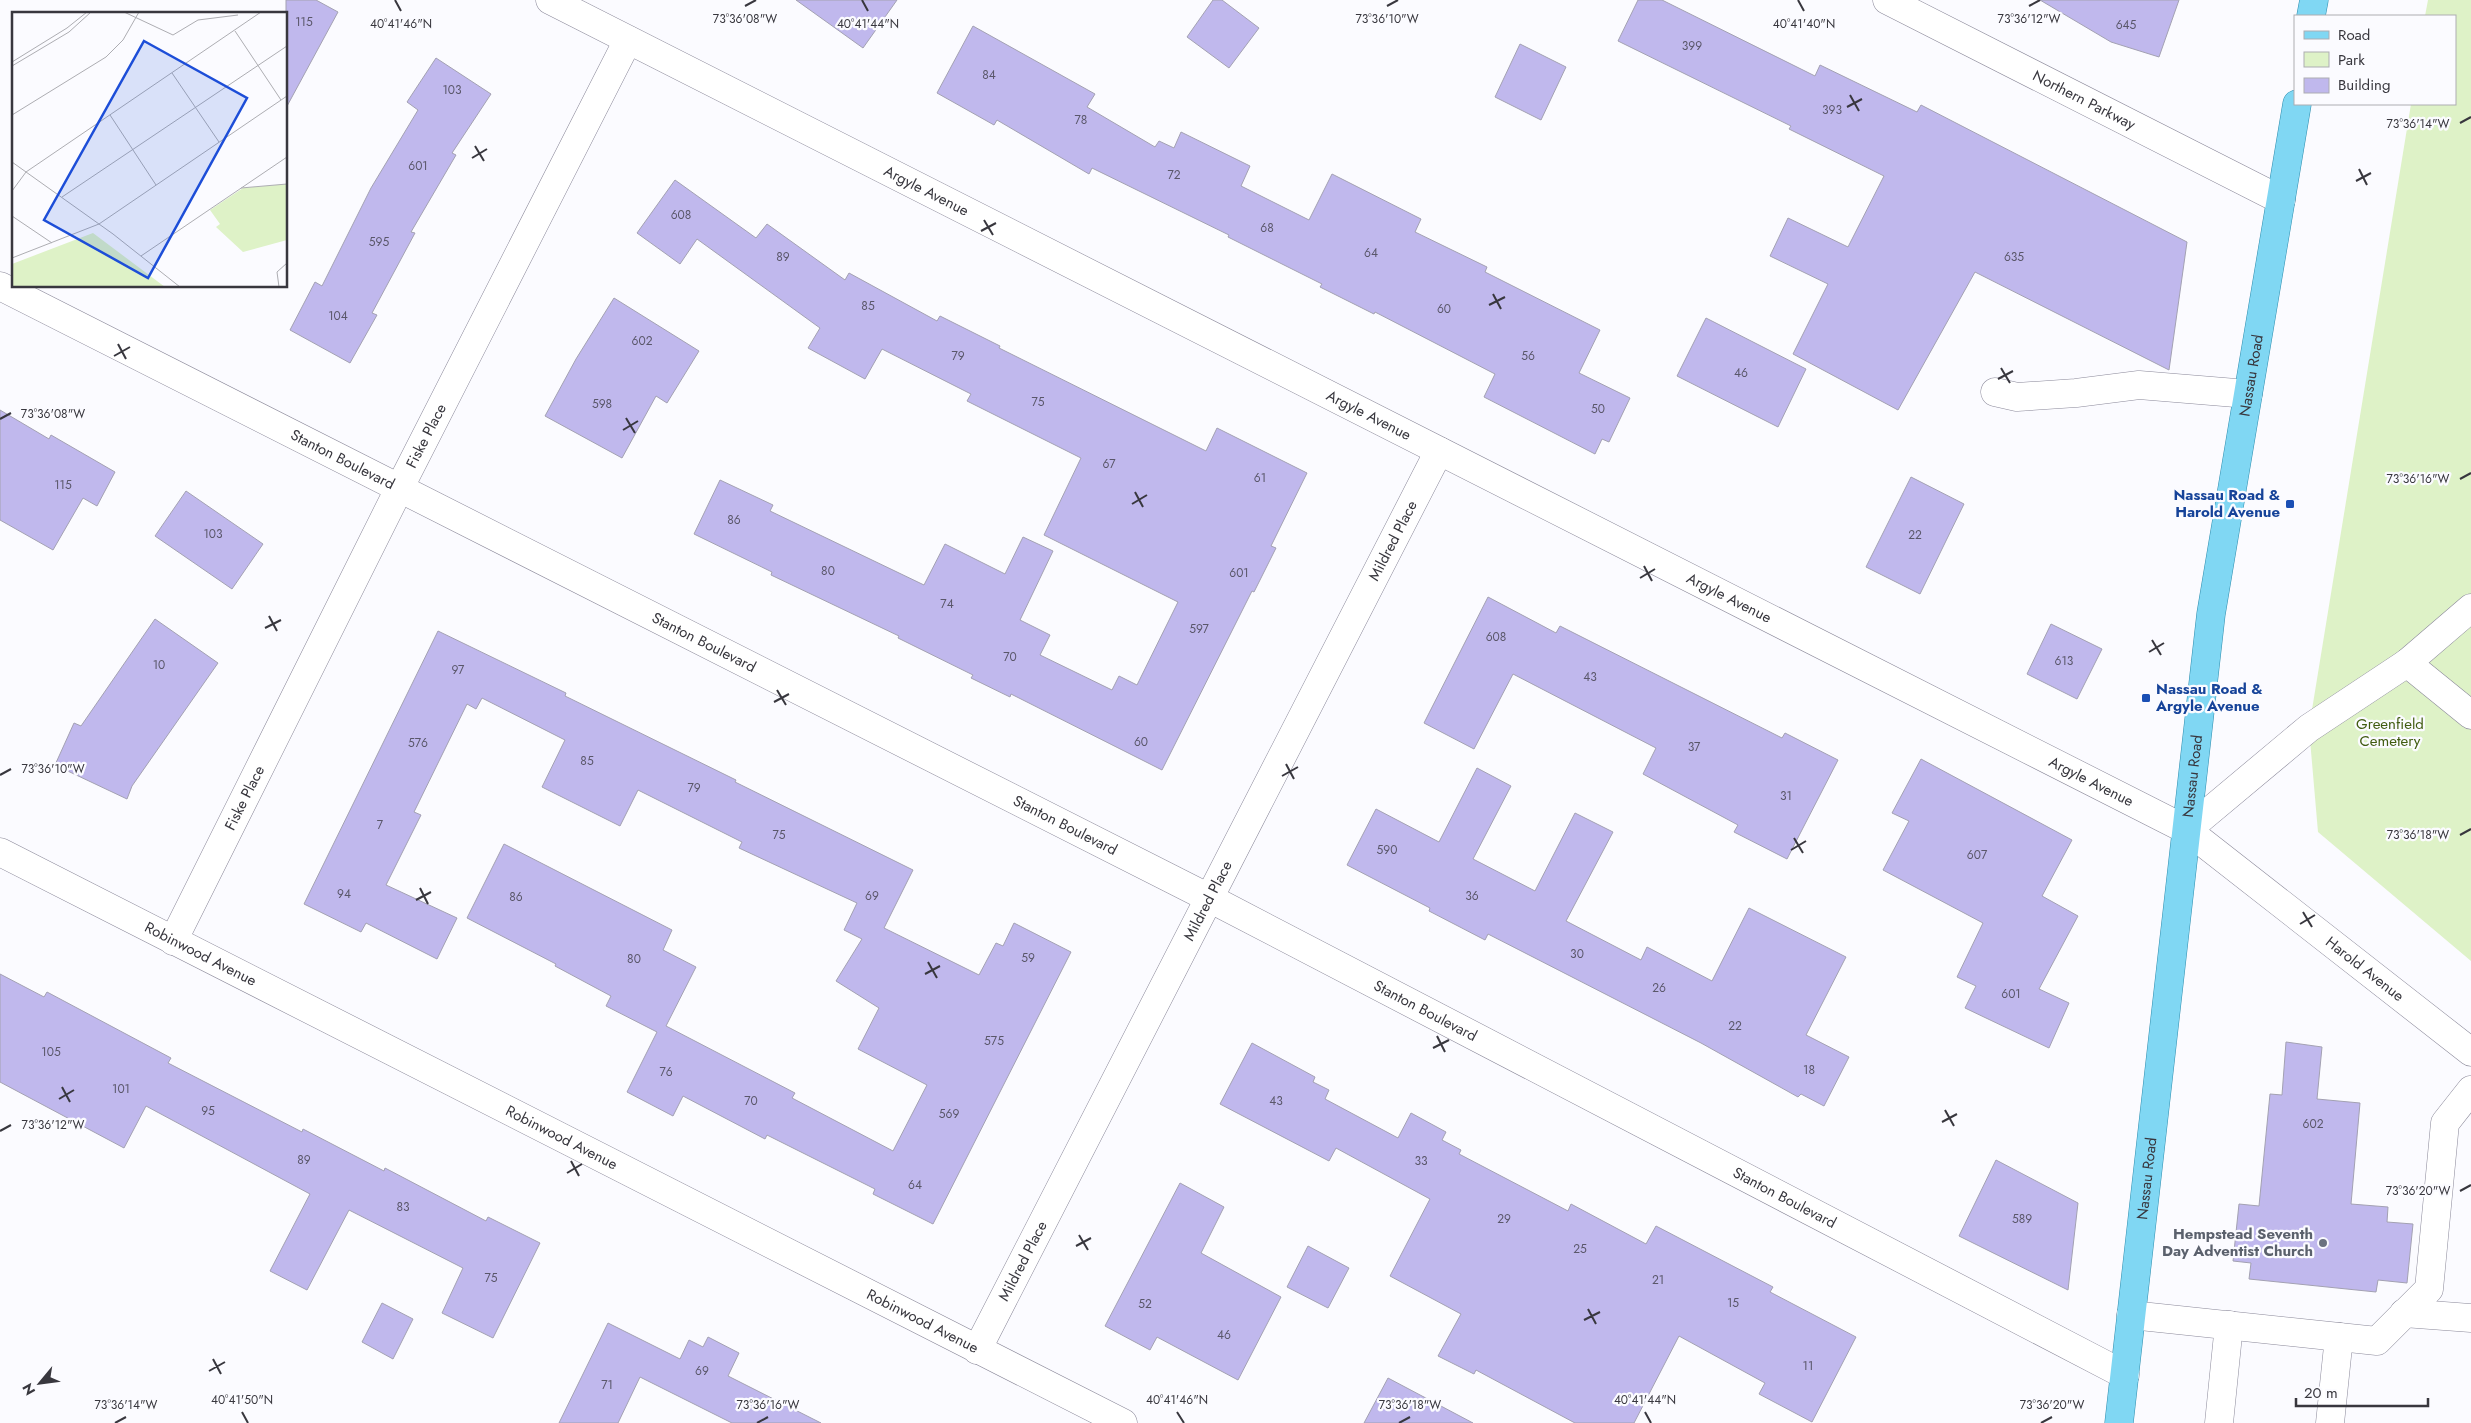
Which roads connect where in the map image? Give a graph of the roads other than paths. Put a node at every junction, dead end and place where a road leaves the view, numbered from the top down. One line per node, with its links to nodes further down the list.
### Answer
1 (550, 0): 5 (street, Argyle Avenue)
2 (1887, 0): 7 (street, Northern Parkway)
3 (2314, 0): 4 (main road)
4 (2311, 15)
5 (628, 40): 11 (street, Argyle Avenue); 12 (street, Fiske Place)
6 (2296, 105): 7 (main road, Nassau Road)
7 (2281, 200): 10 (main road, Nassau Road)
8 (0, 286): 12 (street, Stanton Boulevard)
9 (1995, 392): 10 (street)
10 (2248, 394): 16 (main road, Nassau Road)
11 (1439, 451): 16 (street, Argyle Avenue); 18 (street, Mildred Place)
12 (399, 489): 18 (street, Stanton Boulevard); 19 (street, Fiske Place)
13 (2471, 608): 14 (street)
14 (2407, 663): 15 (street); 16 (street)
15 (2471, 715)
16 (2187, 830): 20 (street, Harold Avenue); 23 (main road, Nassau Road)
17 (0, 852): 19 (street, Robinwood Avenue)
18 (1211, 899): 27 (street, Mildred Place); 28 (street, Stanton Boulevard)
19 (173, 941): 27 (street, Robinwood Avenue)
20 (2471, 1052)
21 (2471, 1090): 22 (street)
22 (2404, 1313): 24 (street); 26 (street)
23 (2131, 1315): 25 (street); 28 (main road, Nassau Road)
24 (2471, 1318)
25 (2229, 1325): 26 (street); 31 (street)
26 (2338, 1337): 32 (street)
27 (977, 1350): 29 (street, Robinwood Avenue)
28 (2125, 1375): 30 (main road, Nassau Road)
29 (1122, 1423)
30 (2120, 1423)
31 (2219, 1423)
32 (2330, 1423)

